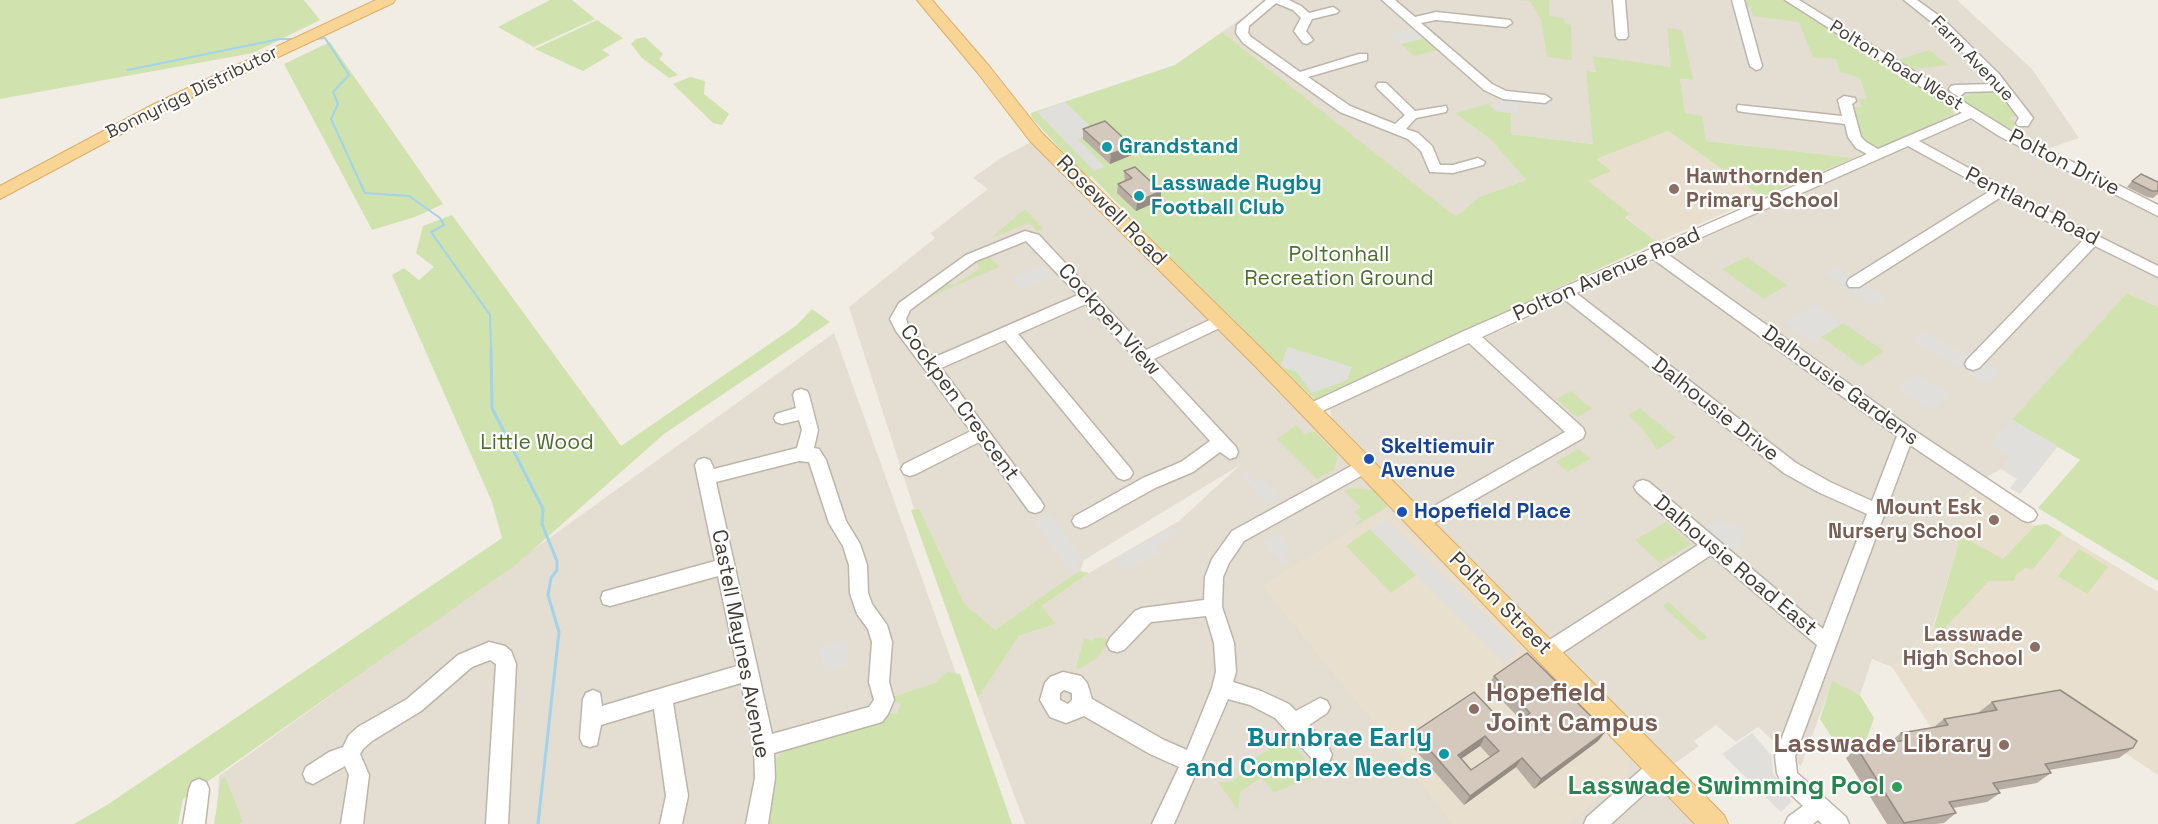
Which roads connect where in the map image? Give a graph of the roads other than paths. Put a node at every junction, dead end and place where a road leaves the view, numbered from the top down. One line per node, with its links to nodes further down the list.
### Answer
1 (388, 0): 35 (main road, Bonnyrigg Distributor)
2 (924, 0): 44 (main road, Rosewell Road)
3 (1273, 0): 18 (street)
4 (1279, 0): 11 (street)
5 (1388, 0): 12 (street)
6 (1619, 0): 14 (street)
7 (1738, 0): 17 (street)
8 (1910, 0): 20 (street, Farm Avenue)
9 (1797, 1): 26 (street, Polton Road West)
10 (1333, 11): 11 (street)
11 (1307, 17): 15 (street)
12 (1413, 21): 13 (street); 22 (street)
13 (1506, 23)
14 (1622, 36)
15 (1306, 40)
16 (1363, 57): 18 (street)
17 (1756, 66)
18 (1299, 76): 30 (street)
19 (1382, 86): 27 (street)
20 (2002, 87): 21 (street); 29 (street, Farm Avenue)
21 (1959, 93)
22 (1545, 99)
23 (1850, 101): 28 (street)
24 (1743, 108): 28 (street)
25 (1441, 109): 27 (street)
26 (1970, 114): 31 (street, Polton Avenue Road); 36 (street, Polton Drive)
27 (1412, 115): 30 (street)
28 (1850, 121): 32 (street)
29 (2023, 123)
30 (1398, 129): 33 (street)
31 (1908, 141): 32 (street, Polton Avenue Road); 34 (street, Pentland Road)
32 (1877, 154): 38 (street, Polton Avenue Road)
33 (1478, 162)
34 (2001, 191): 37 (street, Pentland Road); 41 (street)
35 (0, 193)
36 (2158, 211)
37 (2092, 239): 40 (street, Pentland Road); 48 (street)
38 (1655, 253): 42 (street, Polton Avenue Road); 55 (street, Dalhousie Gardens)
39 (971, 258): 43 (street, Cockpen View); 49 (street, Cockpen Crescent)
40 (2158, 272)
41 (1854, 283)
42 (1565, 292): 46 (street, Polton Avenue Road); 62 (street, Dalhousie Drive)
43 (1088, 297): 45 (street); 47 (street, Cockpen View)
44 (1221, 321): 47 (street); 51 (main road, Rosewell Road)
45 (1007, 332): 49 (street); 59 (street)
46 (1470, 335): 51 (street, Polton Avenue Road); 65 (street)
47 (1144, 357): 64 (street, Cockpen View)
48 (1973, 364)
49 (930, 366): 54 (street, Cockpen Crescent)
50 (801, 395): 52 (street)
51 (1310, 410): 57 (main road, Polton Street)
52 (805, 412): 53 (street); 56 (street)
53 (782, 418)
54 (981, 434): 58 (street); 61 (street, Cockpen Crescent)
55 (1906, 434): 62 (street); 63 (street, Dalhousie Gardens)
56 (805, 452): 67 (street, Castell Maynes Avenue); 80 (street)
57 (1364, 466): 65 (main road, Polton Street); 69 (street)
58 (910, 469)
59 (1124, 473)
60 (1642, 487): 66 (street, Dalhousie Road East)
61 (1035, 506)
62 (1876, 510): 70 (street)
63 (2028, 515)
64 (1081, 521)
65 (1419, 523): 72 (main road, Polton Street)
66 (1712, 545): 70 (street, Dalhousie Road East); 72 (street)
67 (726, 566): 68 (street); 73 (street, Castell Maynes Avenue)
68 (610, 598)
69 (1213, 607): 71 (street); 74 (street)
70 (1829, 643): 87 (street)
71 (1117, 644)
72 (1547, 652): 84 (main road, Polton Street)
73 (748, 672): 75 (street); 80 (street, Castell Maynes Avenue)
74 (1222, 688): 79 (street); 83 (street)
75 (662, 697): 78 (street); 91 (street)
76 (1082, 704): 83 (street)
77 (1320, 707): 79 (street)
78 (591, 719)
79 (1295, 723): 82 (street)
80 (764, 746): 92 (street, Castell Maynes Avenue)
81 (353, 748): 85 (street); 89 (street); 90 (street)
82 (1322, 755)
83 (1192, 762): 93 (street)
84 (1659, 768): 94 (street); 95 (main road, Polton Street)
85 (313, 774)
86 (199, 789): 88 (street)
87 (1819, 807): 96 (street); 97 (street)
88 (194, 824)
89 (352, 824)
90 (497, 824)
91 (671, 824)
92 (757, 824)
93 (1163, 824)
94 (1595, 824)
95 (1714, 824)
96 (1796, 824)
97 (1838, 824)

